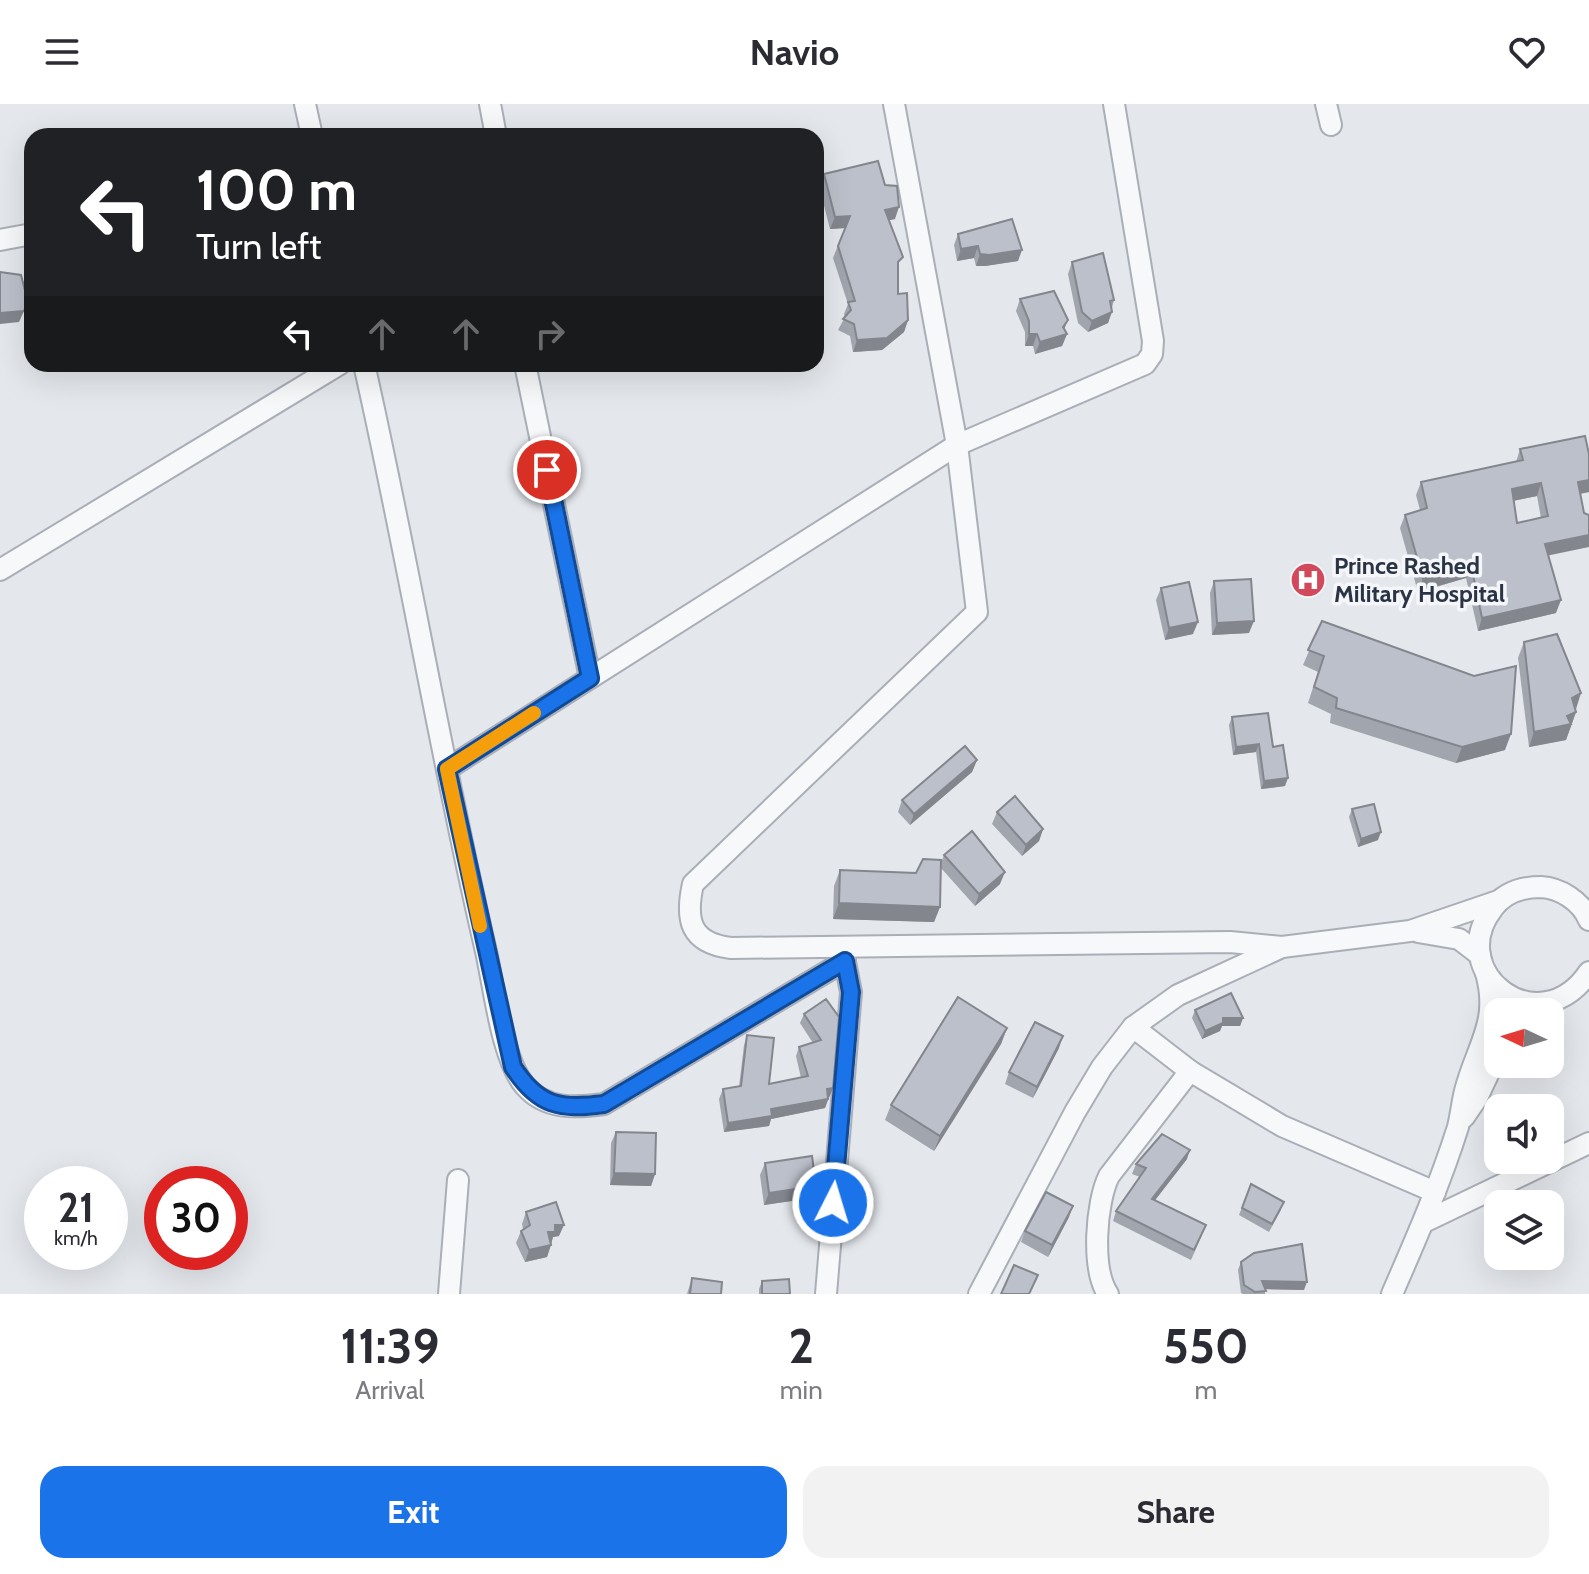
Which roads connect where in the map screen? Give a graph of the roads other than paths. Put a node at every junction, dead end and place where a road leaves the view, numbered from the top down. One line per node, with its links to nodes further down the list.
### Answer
1 (305, 104): 7 (street)
2 (490, 104): 8 (street)
3 (894, 104): 14 (street)
4 (1114, 104): 14 (street)
5 (1326, 104): 6 (street)
6 (1331, 125)
7 (310, 128)
8 (494, 128)
9 (24, 236): 10 (street)
10 (0, 240)
11 (327, 372): 15 (street)
12 (366, 372): 17 (street)
13 (527, 372): 16 (street)
14 (957, 445): 16 (street); 23 (street)
15 (0, 570)
16 (590, 678): 17 (street)
17 (447, 769): 23 (street)
18 (1581, 894): 19 (street); 20 (street)
19 (1498, 901): 21 (street); 24 (street)
20 (1589, 920)
21 (1410, 931): 22 (street); 24 (street)
22 (1282, 947): 23 (street); 28 (street)
23 (843, 954): 37 (street)
24 (1483, 964): 26 (street); 31 (street)
25 (1589, 972): 27 (street)
26 (1512, 998)
27 (1563, 998)
28 (1133, 1027): 29 (street); 38 (street)
29 (1190, 1071): 34 (street); 39 (street)
30 (1486, 1078): 31 (street)
31 (1459, 1124): 34 (street)
32 (1589, 1143): 35 (street)
33 (458, 1180): 36 (street)
34 (1435, 1192): 35 (street)
35 (1424, 1222): 40 (street)
36 (449, 1294)
37 (826, 1294)
38 (979, 1294)
39 (1108, 1294)
40 (1392, 1294)

